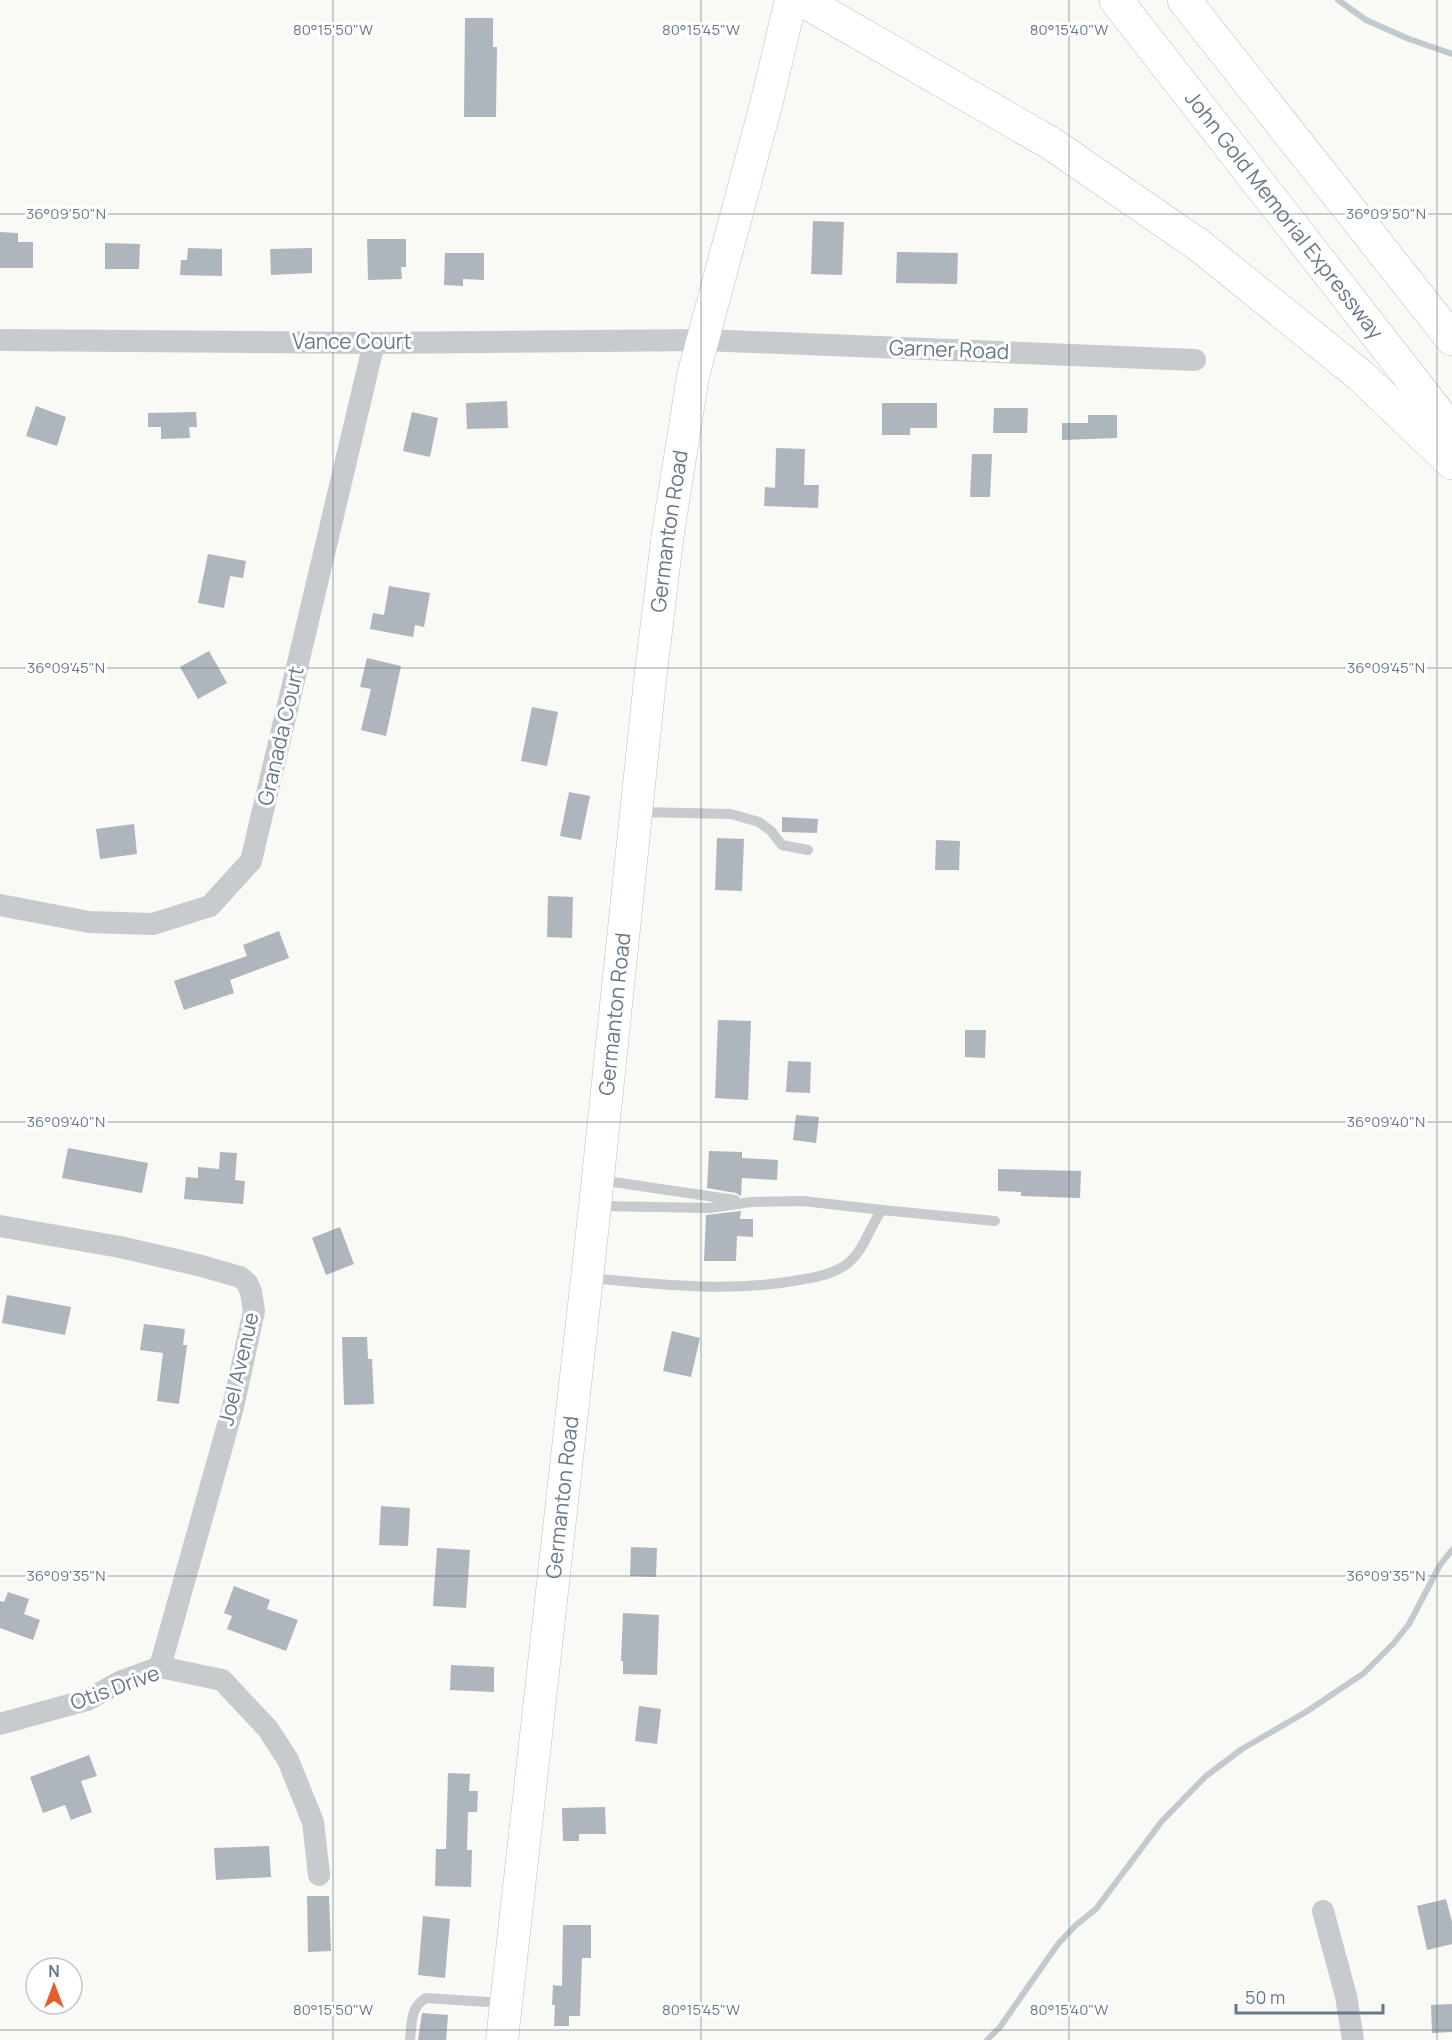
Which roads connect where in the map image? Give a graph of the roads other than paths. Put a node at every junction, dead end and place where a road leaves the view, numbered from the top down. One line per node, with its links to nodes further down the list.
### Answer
1 (791, 0): 7 (main road, Germanton Road)
2 (802, 0): 11 (highway)
3 (1116, 0): 10 (highway, John Gold Memorial Expressway)
4 (1184, 0): 5 (highway)
5 (1452, 339)
6 (0, 340): 8 (street, Vance Court)
7 (704, 340): 8 (street, Vance Court); 9 (street, Garner Road); 12 (main road, Germanton Road)
8 (374, 343): 14 (street, Granada Court)
9 (1195, 360)
10 (1452, 430)
11 (1452, 463)
12 (636, 812): 13 (lane); 15 (main road, Germanton Road)
13 (808, 850)
14 (0, 905)
15 (595, 1193): 16 (lane); 16 (lane); 20 (main road, Germanton Road)
16 (750, 1202): 17 (lane)
17 (882, 1209): 18 (lane); 20 (lane)
18 (995, 1221)
19 (0, 1226): 21 (street, Joel Avenue)
20 (586, 1278): 25 (main road, Germanton Road)
21 (160, 1667): 22 (street, Otis Drive); 23 (street, Otis Drive)
22 (0, 1723)
23 (319, 1875)
24 (1323, 1911): 28 (street)
25 (506, 2003): 26 (lane); 27 (main road, Germanton Road)
26 (410, 2040)
27 (502, 2040)
28 (1353, 2040)

